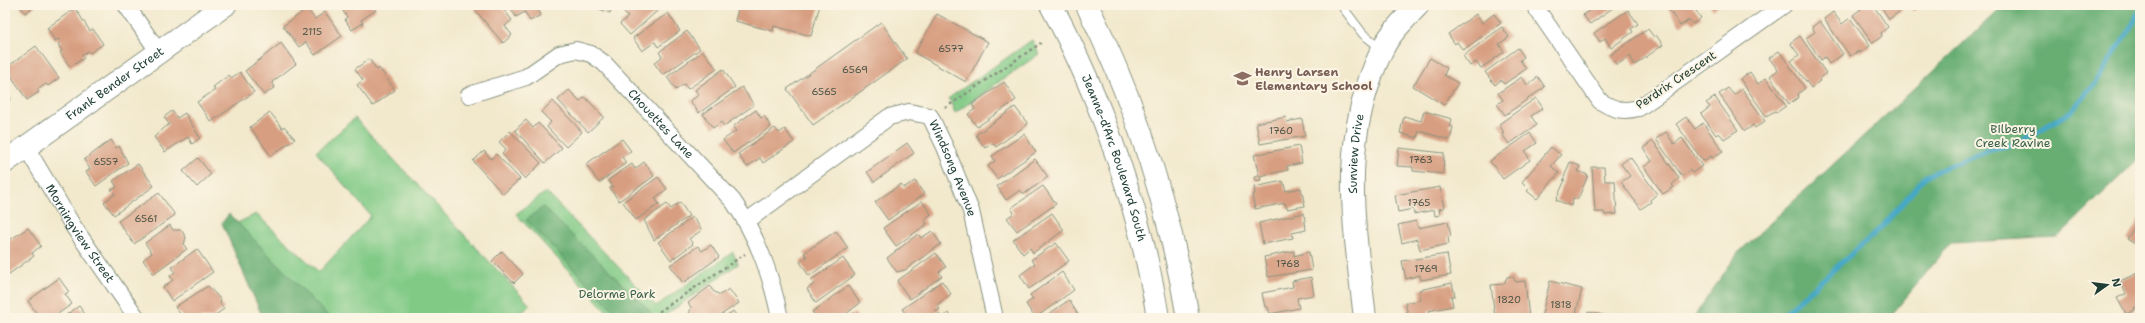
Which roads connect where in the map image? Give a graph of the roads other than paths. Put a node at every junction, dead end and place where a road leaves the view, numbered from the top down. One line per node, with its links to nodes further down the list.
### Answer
1 (126, 5): 10 (street)
2 (225, 5): 10 (main road, Frank Bender Street)
3 (1051, 5): 18 (main road, Jeanne-d'Arc Boulevard South)
4 (1087, 5): 19 (main road)
5 (1342, 5): 9 (lane)
6 (1418, 5): 9 (main road, Sunview Drive)
7 (1534, 5): 8 (street, Perdrix Crescent)
8 (1784, 5)
9 (1382, 49): 20 (main road, Sunview Drive)
10 (158, 51): 12 (main road, Frank Bender Street)
11 (469, 95): 14 (street, Chouettes Lane)
12 (26, 147): 13 (main road, Frank Bender Street); 15 (street, Morningview Street)
13 (5, 162)
14 (747, 221): 16 (street, Chouettes Lane); 17 (street, Windsong Avenue)
15 (137, 318)
16 (780, 318)
17 (995, 318)
18 (1158, 318)
19 (1188, 318)
20 (1365, 318)

